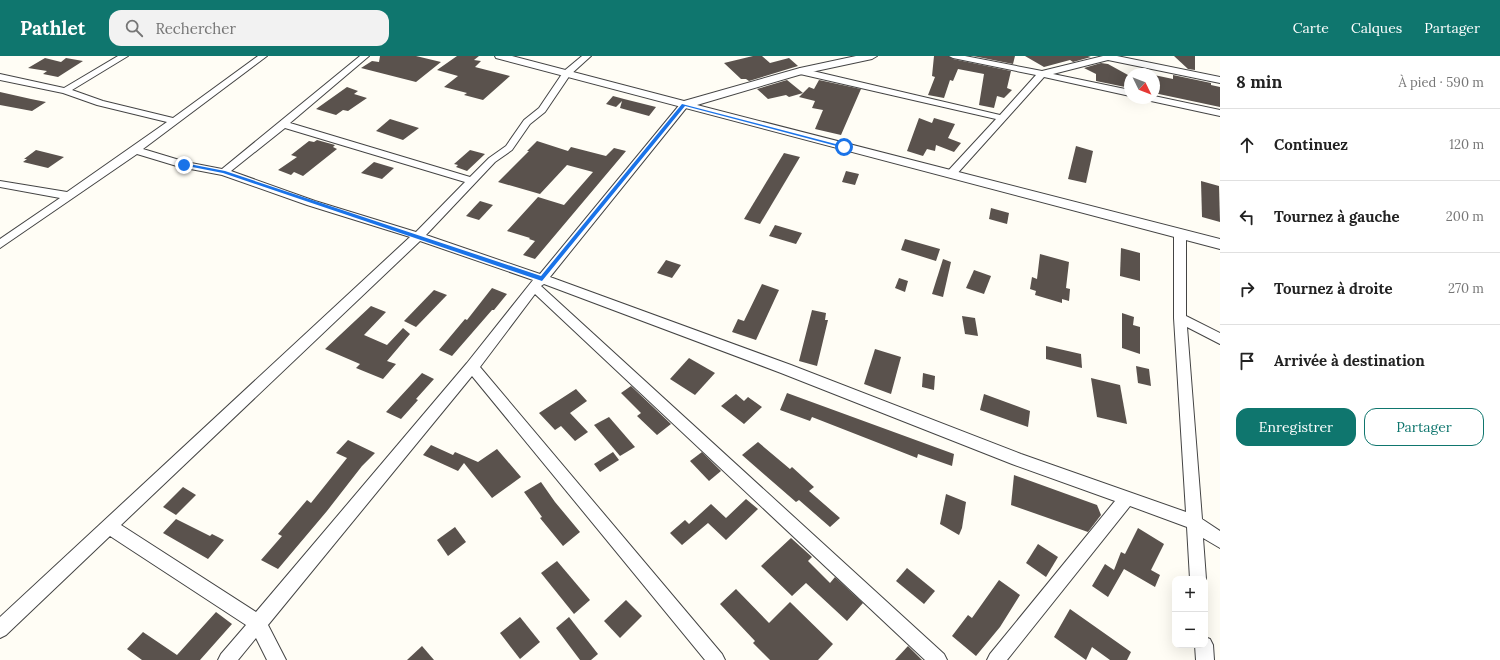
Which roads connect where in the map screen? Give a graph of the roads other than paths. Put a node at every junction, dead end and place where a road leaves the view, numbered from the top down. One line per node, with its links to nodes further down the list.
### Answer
1 (124, 56): 14 (street)
2 (262, 56): 20 (street)
3 (365, 56): 21 (street)
4 (500, 56): 10 (street)
5 (587, 56): 10 (street)
6 (872, 56): 9 (street)
7 (953, 56): 11 (street)
8 (1110, 57): 11 (street); 13 (street)
9 (800, 72): 17 (street); 19 (street)
10 (567, 73): 17 (street); 25 (street)
11 (1042, 74): 15 (street); 19 (street)
12 (0, 77): 14 (street)
13 (1220, 80)
14 (65, 91): 20 (street)
15 (1124, 92)
16 (1160, 100): 18 (street)
17 (684, 105): 24 (street); 32 (street)
18 (1220, 113)
19 (1001, 118): 24 (street)
20 (174, 121): 22 (street)
21 (282, 124): 23 (street); 25 (street)
22 (136, 150): 23 (street); 27 (street)
23 (224, 172): 29 (street)
24 (951, 174): 28 (street)
25 (471, 180): 29 (street)
26 (0, 184): 27 (street)
27 (69, 196): 30 (street)
28 (1180, 234): 31 (street); 33 (street)
29 (418, 236): 32 (street); 38 (street)
30 (0, 244)
31 (1220, 244)
32 (538, 283): 35 (street); 36 (street); 47 (street)
33 (1180, 318): 34 (street); 37 (street)
34 (1220, 339)
35 (472, 367): 41 (street); 46 (street)
36 (1127, 498): 37 (street); 48 (street)
37 (1193, 522): 39 (street); 40 (street)
38 (109, 526): 41 (street); 42 (street)
39 (1220, 540)
40 (1198, 576)
41 (257, 622): 44 (street); 45 (street)
42 (0, 630)
43 (1204, 648): 49 (street)
44 (227, 660)
45 (276, 660)
46 (716, 660)
47 (938, 660)
48 (996, 660)
49 (1205, 660)

